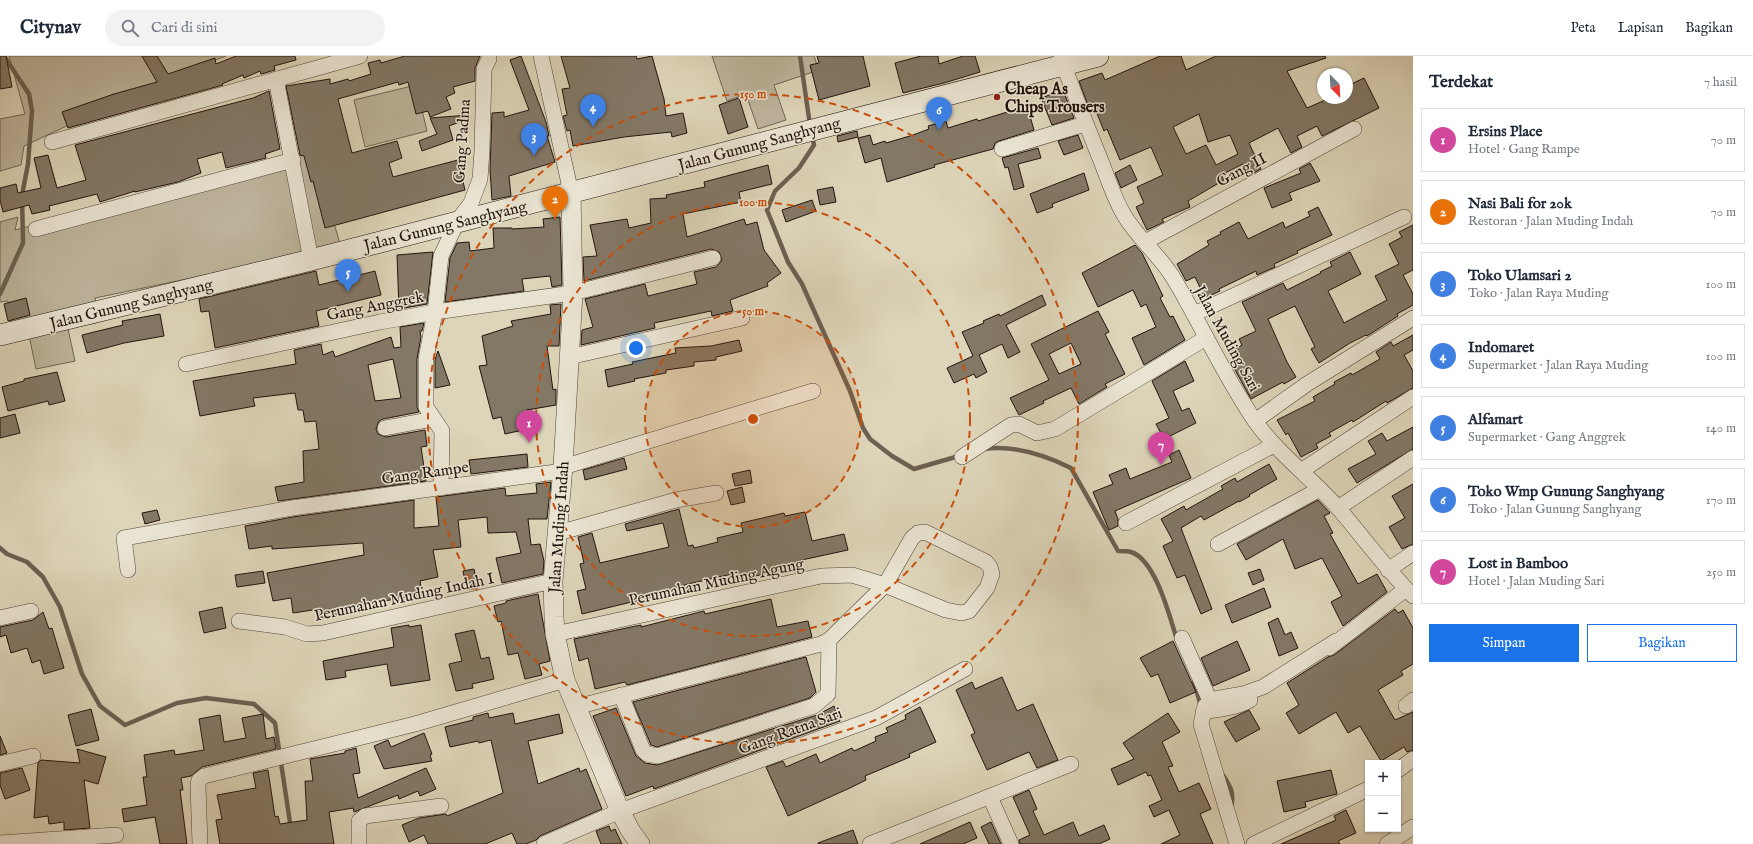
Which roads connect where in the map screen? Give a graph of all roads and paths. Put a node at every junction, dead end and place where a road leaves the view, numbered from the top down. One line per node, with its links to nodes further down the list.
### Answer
1 (360, 56): 6 (street)
2 (541, 56): 12 (street)
3 (1098, 56): 5 (main road, Jalan Gunung Sanghyang)
4 (489, 59): 14 (street, Gang Padma)
5 (1062, 60): 7 (street, Jalan Muding Sari); 12 (main road, Jalan Gunung Sanghyang)
6 (276, 79): 9 (street); 11 (street)
7 (1084, 124): 10 (street); 16 (street, Jalan Muding Sari)
8 (1354, 129): 16 (street, Gang II)
9 (52, 142)
10 (1002, 148)
11 (293, 160): 15 (street); 18 (street)
12 (571, 193): 14 (main road, Jalan Gunung Sanghyang); 19 (street, Jalan Muding Indah)
13 (1404, 217): 21 (street)
14 (458, 220): 18 (main road, Jalan Gunung Sanghyang); 20 (street, Gang Padma)
15 (36, 229)
16 (1145, 242): 21 (street, Jalan Muding Sari)
17 (712, 258): 19 (street, Gang Anggrek)
18 (311, 260): 24 (main road, Jalan Gunung Sanghyang)
19 (573, 292): 20 (street, Gang Anggrek); 26 (street, Jalan Muding Indah)
20 (435, 312): 27 (street, Gang Anggrek); 30 (street, Gang Padma)
21 (1194, 314): 25 (street, Jalan Muding Sari)
22 (742, 318): 26 (street)
23 (1413, 318): 31 (street)
24 (0, 335)
25 (1206, 338): 31 (street, Jalan Muding Sari); 34 (street)
26 (570, 357): 36 (street, Jalan Muding Indah)
27 (186, 364)
28 (812, 391): 36 (street, Gang Rampe)
29 (1413, 397): 37 (street)
30 (433, 420): 32 (street); 38 (street, Gang Padma)
31 (1255, 421): 33 (street, Jalan Muding Sari)
32 (385, 428)
33 (1274, 445): 37 (street, Jalan Muding Sari); 42 (street)
34 (962, 458)
35 (1413, 458): 41 (street)
36 (563, 469): 38 (street, Gang Rampe); 43 (street, Jalan Muding Indah)
37 (1301, 471): 39 (street, Jalan Muding Sari)
38 (441, 488): 46 (street, Gang Rampe)
39 (1320, 489): 41 (street, Jalan Muding Sari); 44 (street)
40 (716, 493): 43 (street)
41 (1338, 508): 47 (street, Jalan Muding Sari)
42 (1126, 523)
43 (558, 533): 48 (street, Jalan Muding Indah)
44 (1218, 544)
45 (1413, 552): 47 (street)
46 (128, 570)
47 (1388, 570): 50 (street, Jalan Muding Sari)
48 (553, 581): 53 (street, Perumahan Muding Indah I); 54 (street, Jalan Muding Indah)
49 (885, 585): 49 (street, Perumahan Muding Agung); 54 (street, Perumahan Muding Agung); 56 (street, Perumahan Muding Agung)
50 (1409, 593): 60 (street)
51 (30, 611): 52 (street)
52 (0, 618)
53 (239, 621)
54 (555, 634): 58 (street, Jalan Muding Indah)
55 (1182, 638): 60 (street)
56 (829, 640): 59 (street, Perumahan Muding Agung); 59 (street)
57 (965, 669): 70 (street, Gang Ratna Sari)
58 (565, 680): 61 (street, Jalan Muding Indah); 74 (street)
59 (621, 695): 61 (street, Perumahan Muding Agung)
60 (1206, 706): 80 (street)
61 (576, 707): 70 (street, Jalan Muding Indah)
62 (33, 756): 64 (street)
63 (1413, 759): 66 (street)
64 (0, 764)
65 (1071, 764): 68 (street)
66 (1401, 768)
67 (1365, 790): 81 (street)
68 (990, 797): 78 (street); 79 (street)
69 (441, 806): 75 (street)
70 (620, 811): 76 (street, Gang Ratna Sari); 77 (street, Jalan Muding Indah)
71 (1413, 826): 82 (street)
72 (116, 835): 73 (street)
73 (0, 843)
74 (200, 844)
75 (359, 844)
76 (544, 844)
77 (640, 844)
78 (870, 844)
79 (1011, 844)
80 (1237, 844)
81 (1254, 844)
82 (1387, 844)

